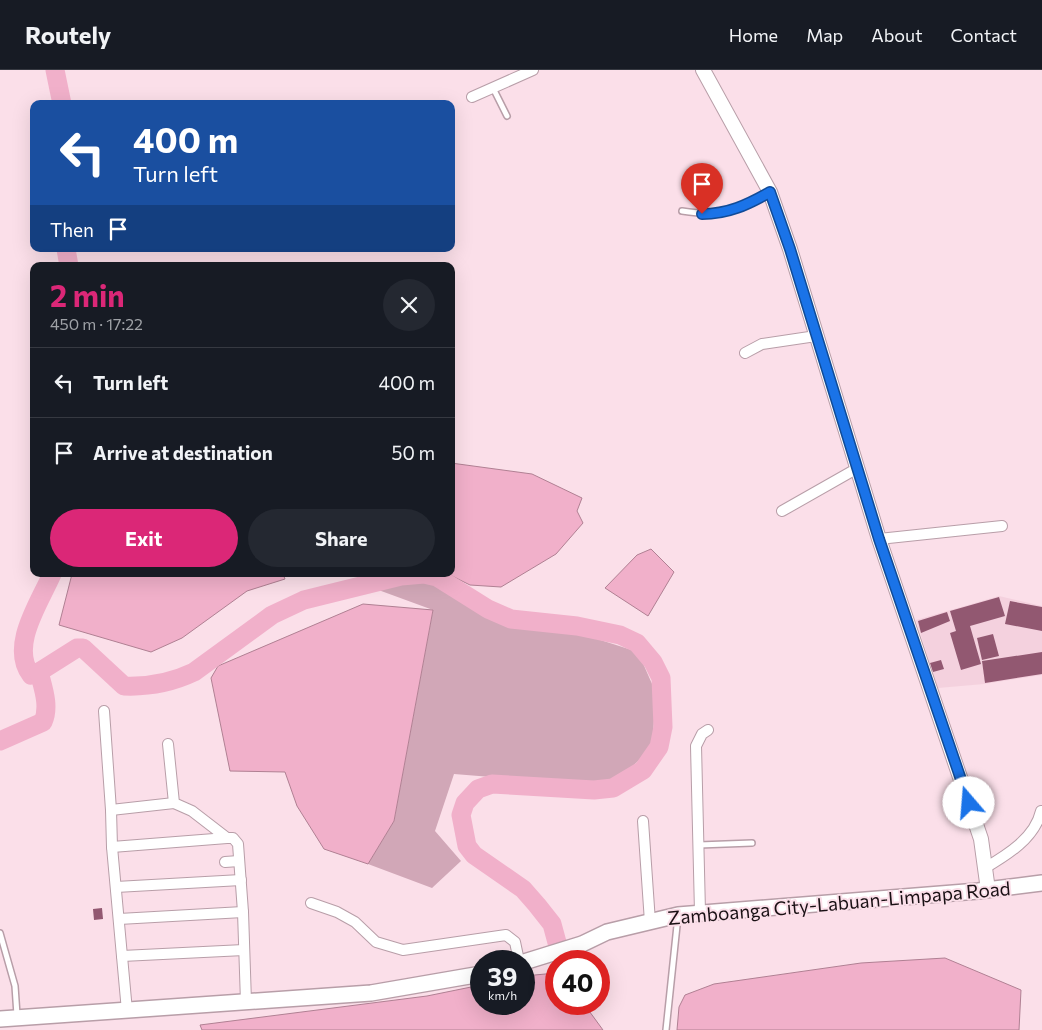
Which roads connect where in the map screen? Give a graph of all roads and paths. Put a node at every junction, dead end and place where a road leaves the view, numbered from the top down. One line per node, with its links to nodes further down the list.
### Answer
1 (533, 70): 3 (street)
2 (703, 70): 6 (street)
3 (492, 88): 4 (street); 5 (lane)
4 (472, 97)
5 (507, 116)
6 (770, 192): 7 (lane); 8 (street)
7 (682, 211)
8 (816, 336): 9 (street); 10 (street)
9 (744, 353)
10 (856, 469): 11 (street); 13 (street)
11 (782, 511)
12 (1002, 526): 13 (street)
13 (879, 539): 27 (street)
14 (104, 711): 18 (street)
15 (708, 730): 23 (street)
16 (168, 744): 17 (street)
17 (174, 803): 18 (street); 21 (street)
18 (112, 810): 24 (street)
19 (1041, 812): 27 (street)
20 (643, 821): 37 (street)
21 (226, 838): 24 (street); 25 (street)
22 (752, 843): 23 (lane)
23 (699, 845): 34 (street)
24 (112, 847): 30 (street)
25 (239, 861): 26 (street); 28 (street)
26 (225, 862)
27 (985, 868): 31 (street)
28 (241, 880): 30 (street); 33 (street)
29 (1042, 883): 31 (main road, Zamboanga City-Labuan-Limpapa Road)
30 (116, 887): 36 (street)
31 (988, 890): 34 (main road, Zamboanga City-Labuan-Limpapa Road)
32 (311, 904): 40 (street)
33 (243, 912): 36 (street); 39 (street)
34 (700, 912): 35 (main road, Zamboanga City-Labuan-Limpapa Road)
35 (678, 915): 37 (main road, Zamboanga City-Labuan-Limpapa Road); 48 (lane)
36 (119, 919): 41 (street)
37 (650, 922): 42 (main road, Zamboanga City-Labuan-Limpapa Road)
38 (0, 933): 46 (lane)
39 (244, 950): 41 (street); 44 (street)
40 (516, 950)
41 (122, 956): 45 (street)
42 (535, 958)
43 (470, 976): 44 (main road)
44 (246, 1002): 45 (main road)
45 (127, 1011): 46 (main road)
46 (17, 1018): 47 (main road)
47 (0, 1019)
48 (666, 1030)

